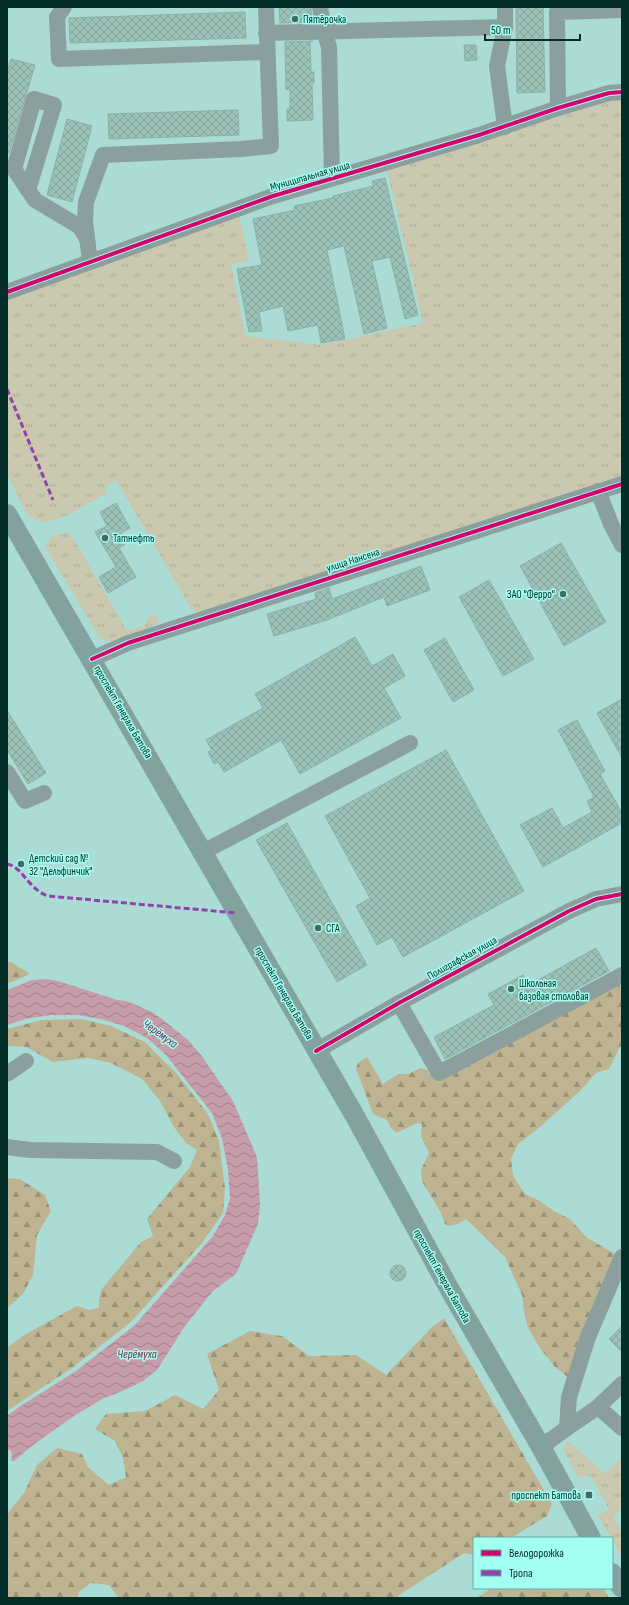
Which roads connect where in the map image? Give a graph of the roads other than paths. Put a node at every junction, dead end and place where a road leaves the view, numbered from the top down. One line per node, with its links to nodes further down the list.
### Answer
1 (64, 7): 9 (street)
2 (266, 7): 8 (street)
3 (320, 7): 7 (street)
4 (505, 7): 6 (street)
5 (622, 10): 11 (street)
6 (505, 27): 7 (street); 12 (street)
7 (324, 31): 8 (street); 13 (street)
8 (266, 33): 9 (street)
9 (267, 52): 15 (street)
10 (622, 92): 11 (street, Муниципальная улица)
11 (558, 108): 12 (street, Муниципальная улица)
12 (505, 127): 13 (street, Муниципальная улица)
13 (332, 178): 16 (street, Муниципальная улица)
14 (28, 190): 14 (street); 15 (street)
15 (87, 239): 16 (street)
16 (90, 262): 17 (street, Муниципальная улица)
17 (7, 292)
18 (622, 484): 19 (street, улица Нансена)
19 (598, 491): 21 (street); 22 (street, улица Нансена)
20 (7, 514): 22 (main road, проспект Генерала Батова)
21 (622, 545)
22 (92, 659): 26 (main road, проспект Генерала Батова)
23 (410, 744): 26 (street)
24 (7, 772): 25 (street)
25 (44, 793)
26 (202, 852): 30 (main road, проспект Генерала Батова)
27 (622, 894): 29 (street, Полиграфская улица)
28 (622, 975): 29 (street)
29 (399, 1003): 30 (street, Полиграфская улица)
30 (316, 1051): 40 (main road, проспект Генерала Батова)
31 (26, 1061): 32 (street)
32 (7, 1074)
33 (7, 1147): 34 (street)
34 (174, 1161)
35 (622, 1256): 38 (street)
36 (622, 1384): 37 (street)
37 (598, 1407): 38 (street); 39 (street)
38 (567, 1428): 40 (street)
39 (622, 1428)
40 (541, 1447): 41 (main road, проспект Генерала Батова)
41 (590, 1537)
42 (613, 1574): 43 (main road)
43 (622, 1588)

